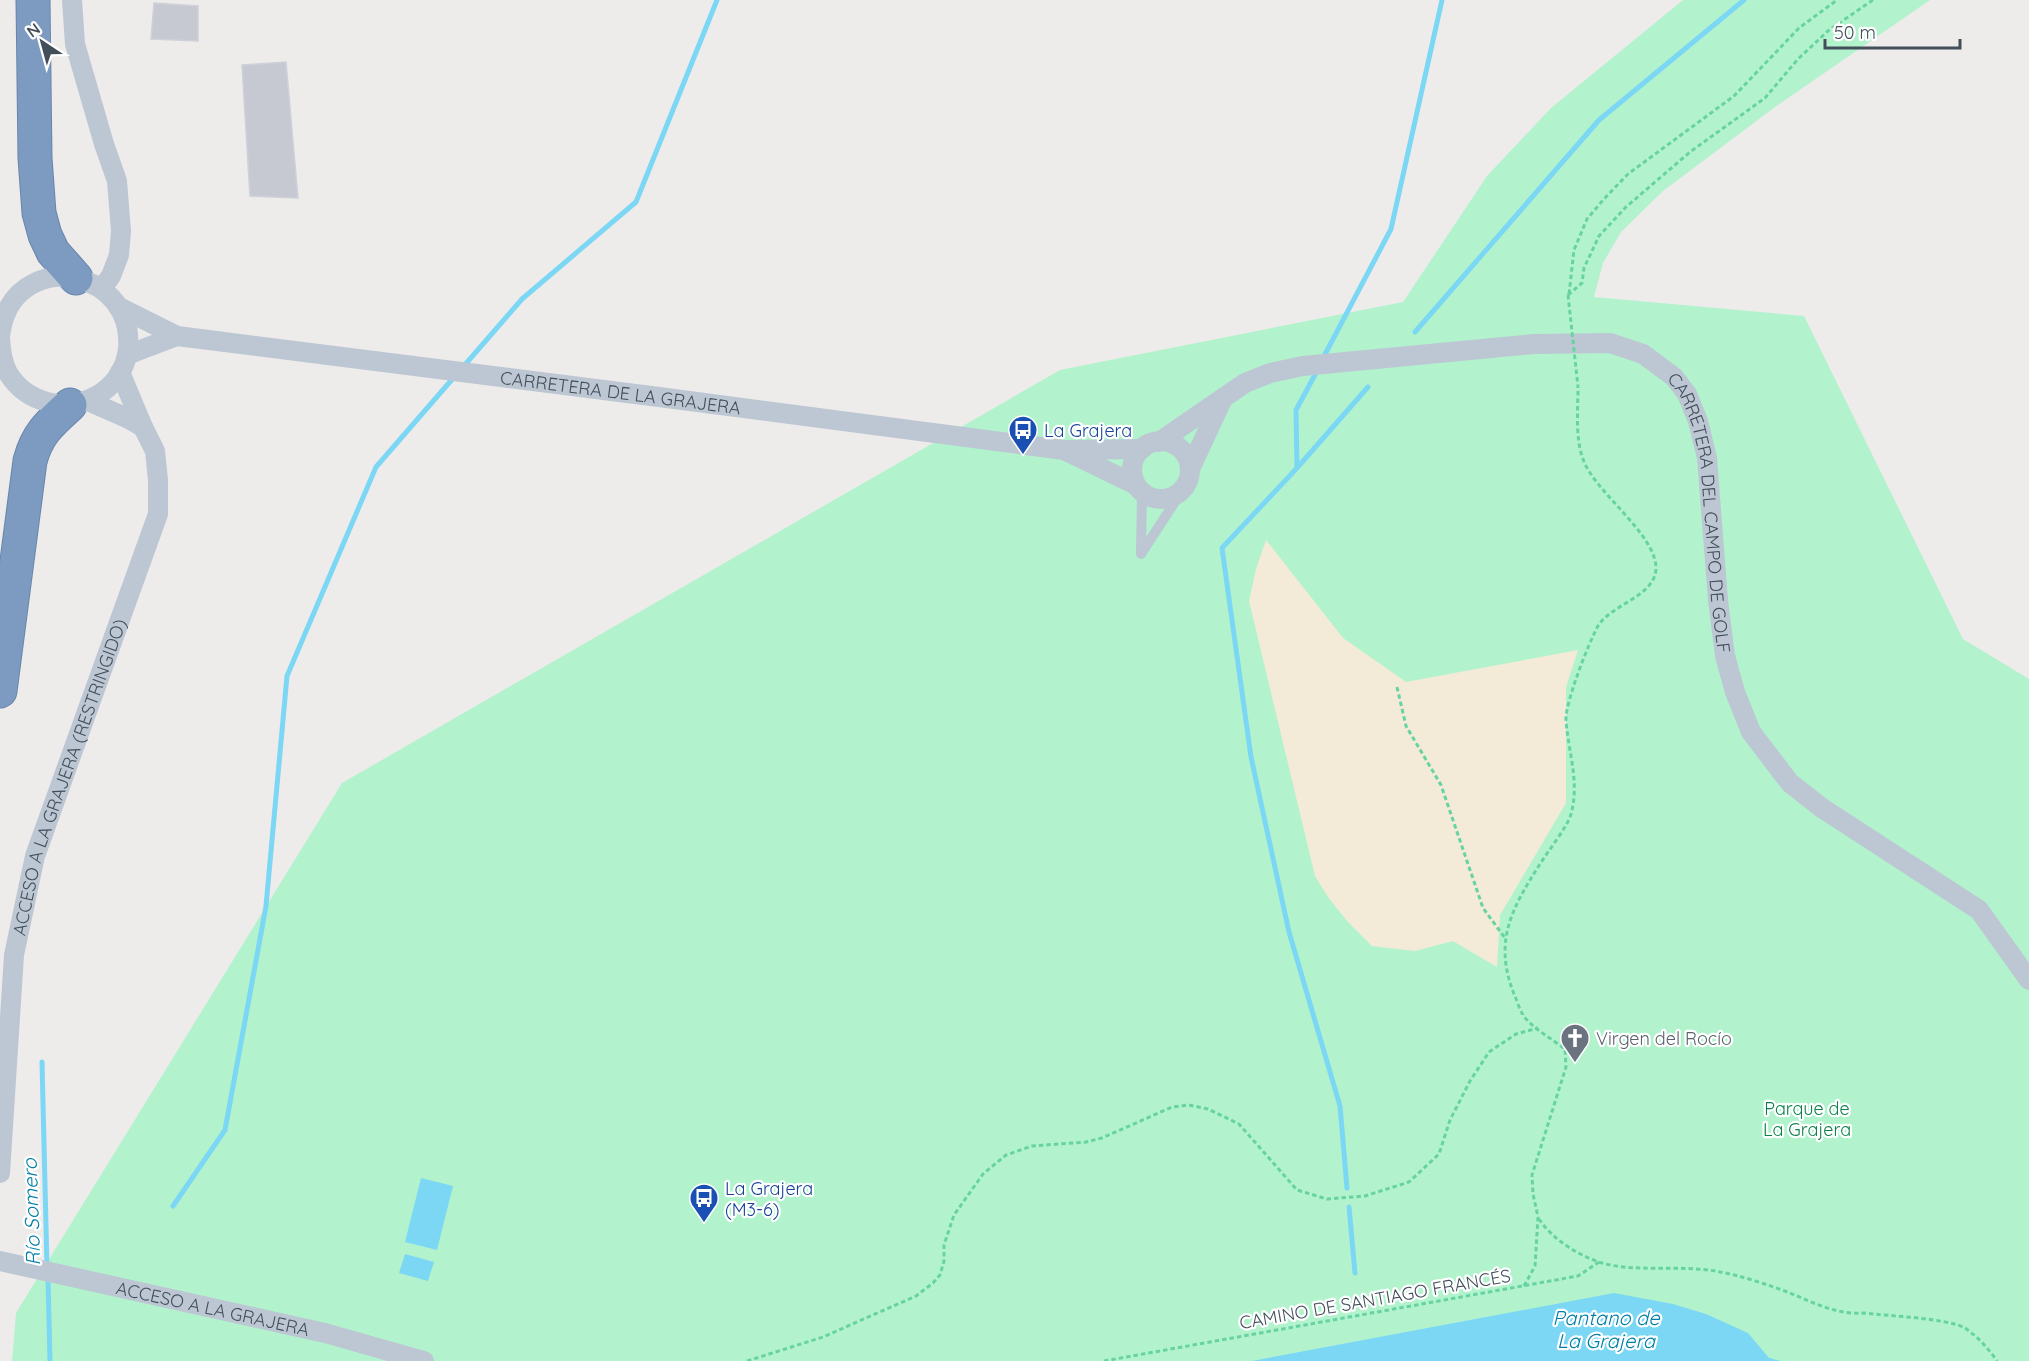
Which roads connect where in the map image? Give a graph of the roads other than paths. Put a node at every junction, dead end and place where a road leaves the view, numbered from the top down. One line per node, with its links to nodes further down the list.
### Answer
1 (33, 0): 3 (highway)
2 (72, 0): 3 (street)
3 (89, 283): 4 (street); 6 (street)
4 (119, 308): 5 (street, CARRETERA DE LA GRAJERA); 7 (street)
5 (177, 336): 7 (street, CARRETERA DE LA GRAJERA); 12 (street, CARRETERA DE LA GRAJERA)
6 (1, 337): 9 (street)
7 (124, 363): 9 (street); 10 (street)
8 (1225, 395): 11 (street, CARRETERA DEL CAMPO DE GOLF); 13 (street); 17 (street, CARRETERA DEL CAMPO DE GOLF)
9 (79, 403): 10 (street); 16 (highway)
10 (142, 428): 18 (street, ACCESO A LA GRAJERA (RESTRINGIDO))
11 (1150, 445): 12 (street, CARRETERA DE LA GRAJERA); 13 (street); 14 (street)
12 (1064, 450): 14 (street, CARRETERA DE LA GRAJERA)
13 (1190, 469): 15 (street)
14 (1139, 489): 15 (street); 15 (lane)
15 (1182, 491)
16 (0, 691)
17 (2029, 980)
18 (0, 1173)
19 (0, 1261): 20 (street, ACCESO A LA GRAJERA)
20 (424, 1361)

